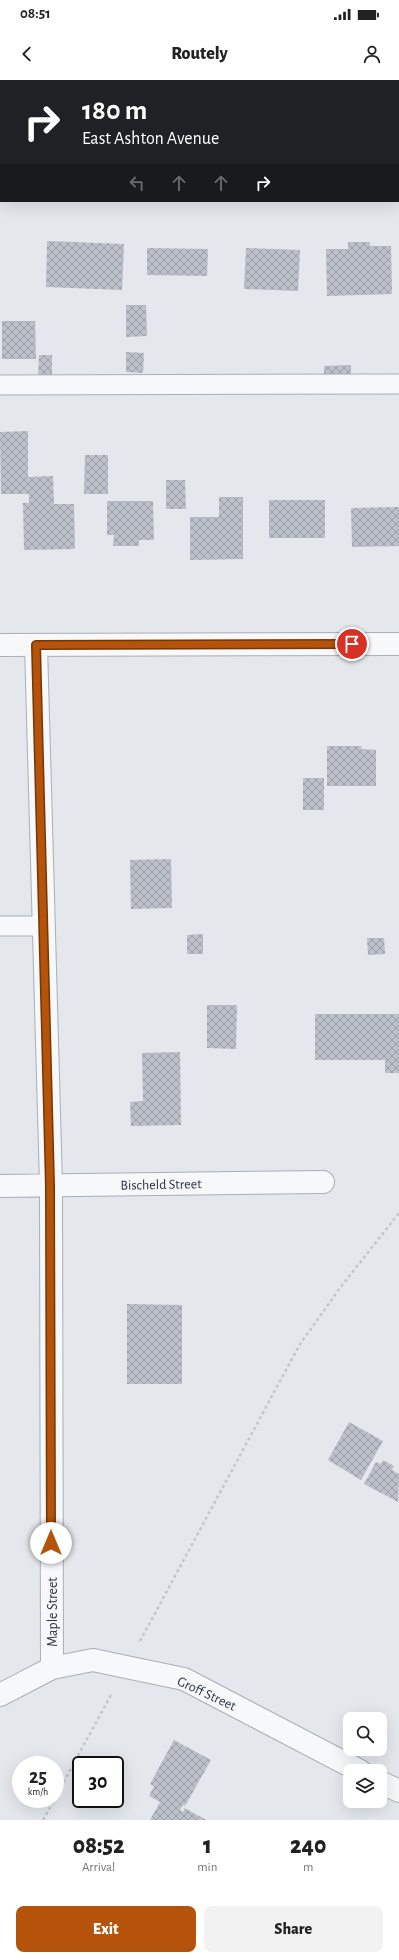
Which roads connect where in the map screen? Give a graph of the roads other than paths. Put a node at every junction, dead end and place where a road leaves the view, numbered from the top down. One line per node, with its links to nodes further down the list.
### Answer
1 (399, 384): 2 (lane)
2 (0, 385)
3 (399, 644): 5 (street)
4 (0, 645): 5 (street)
5 (36, 645): 7 (street, Maple Street)
6 (0, 926): 7 (lane)
7 (44, 926): 10 (street, Maple Street)
8 (323, 1182): 10 (street, Bischeld Street)
9 (0, 1186): 10 (street, Bischeld Street)
10 (50, 1186): 11 (street, Maple Street)
11 (52, 1668): 12 (street, Groff Street); 13 (street, Groff Street)
12 (0, 1695)
13 (347, 1764)
14 (387, 1786): 15 (street)
15 (399, 1792)

